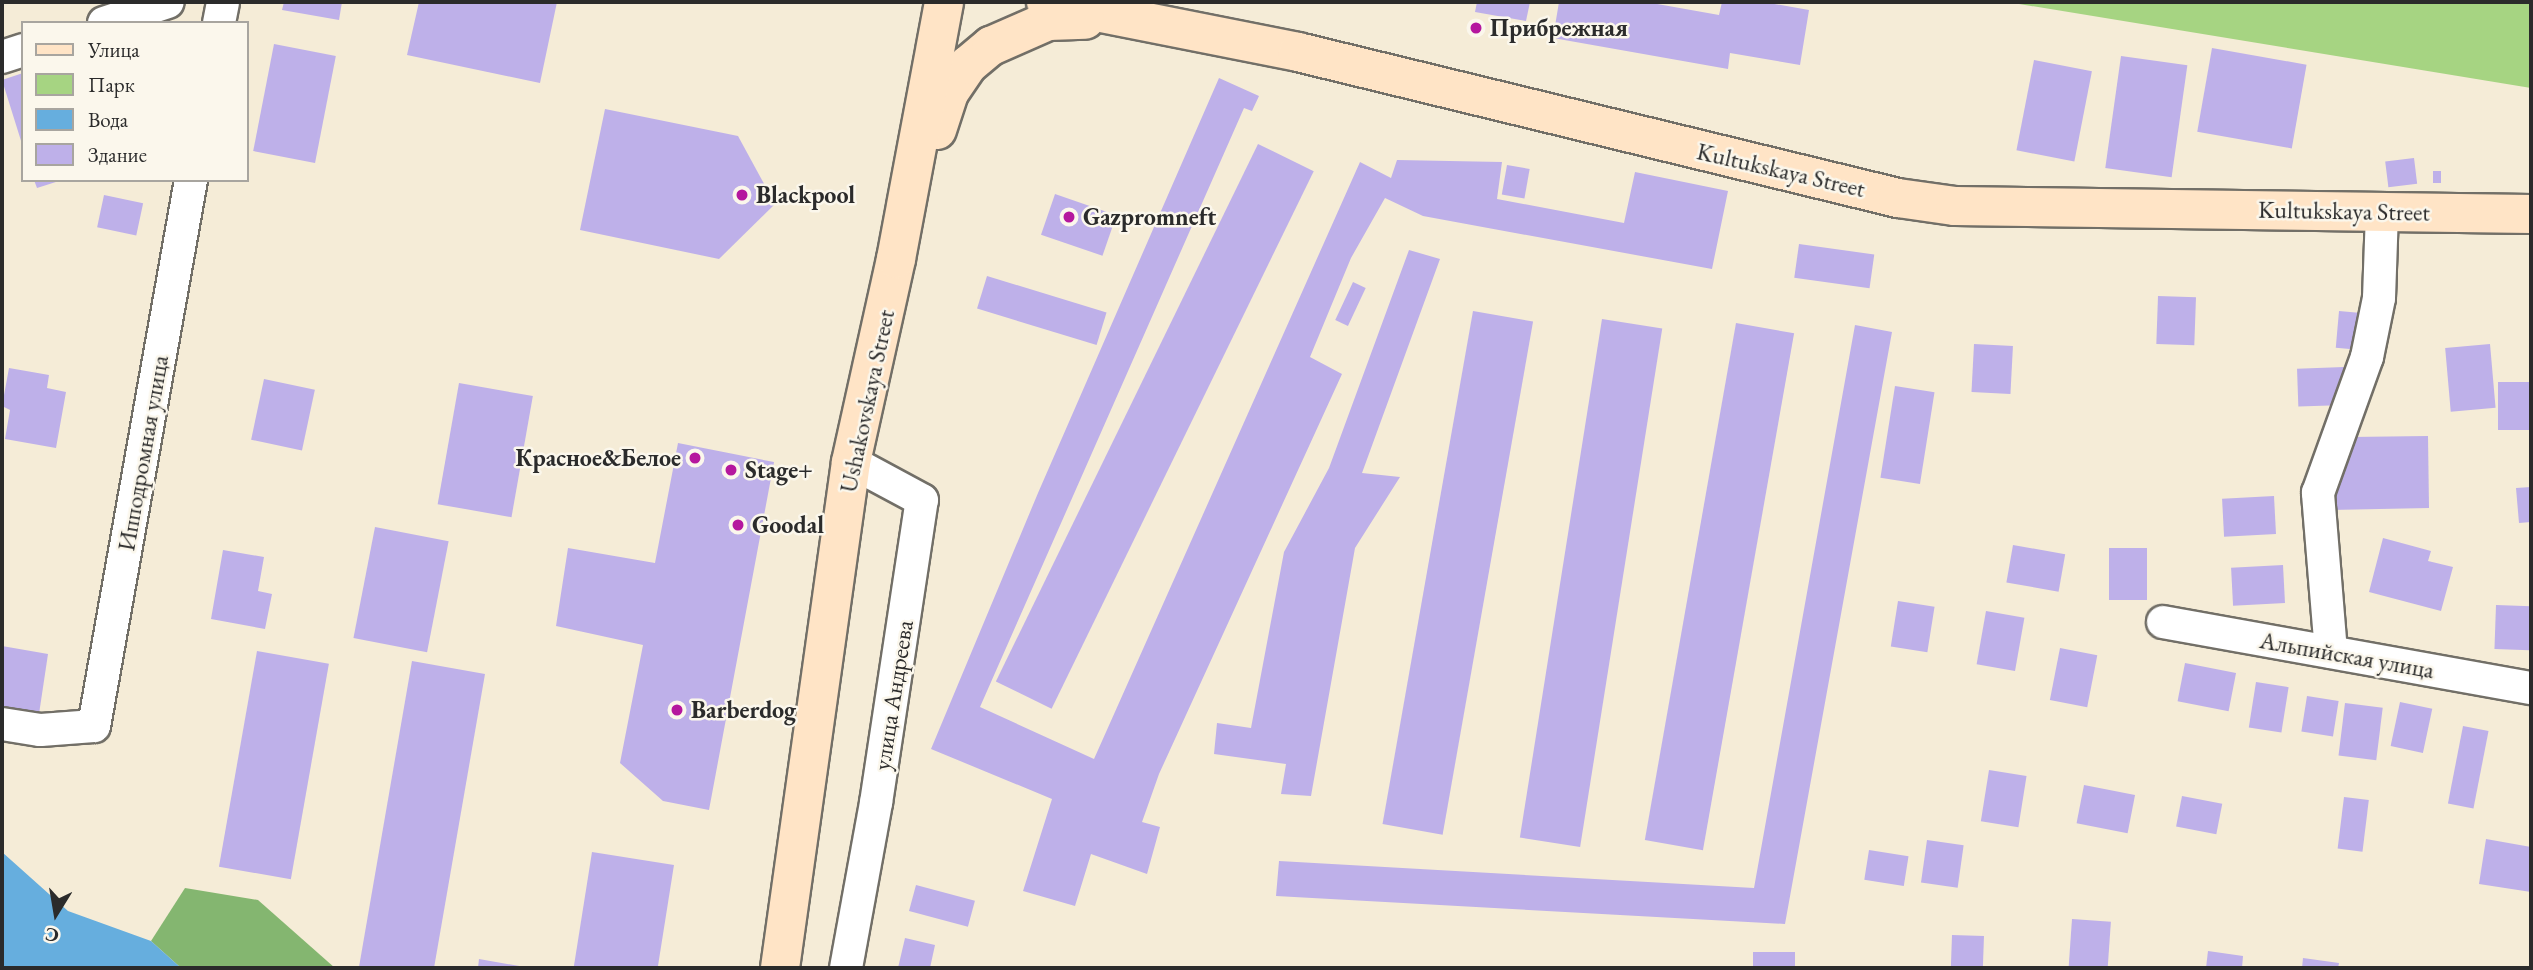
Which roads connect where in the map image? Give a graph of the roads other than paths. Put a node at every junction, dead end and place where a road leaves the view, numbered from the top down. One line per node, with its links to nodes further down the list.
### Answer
1 (168, 2): 6 (street)
2 (222, 2): 7 (street)
3 (944, 2): 13 (main road, Ushakovskaya Street)
4 (1046, 2): 5 (main road, Kultukskaya Street)
5 (1131, 19): 11 (main road, Kultukskaya Street); 13 (main road)
6 (110, 21)
7 (219, 21)
8 (21, 51): 9 (street)
9 (2, 57)
10 (191, 182): 18 (street, Ипподромная улица)
11 (2382, 212): 12 (main road, Kultukskaya Street); 16 (street)
12 (2531, 214)
13 (896, 259): 14 (main road, Ushakovskaya Street)
14 (851, 461): 19 (main road, Ushakovskaya Street); 20 (street, улица Андреева)
15 (2163, 622): 16 (street, Альпийская улица)
16 (2331, 652): 17 (street, Альпийская улица)
17 (2531, 688)
18 (2, 724)
19 (780, 968)
20 (846, 968)

